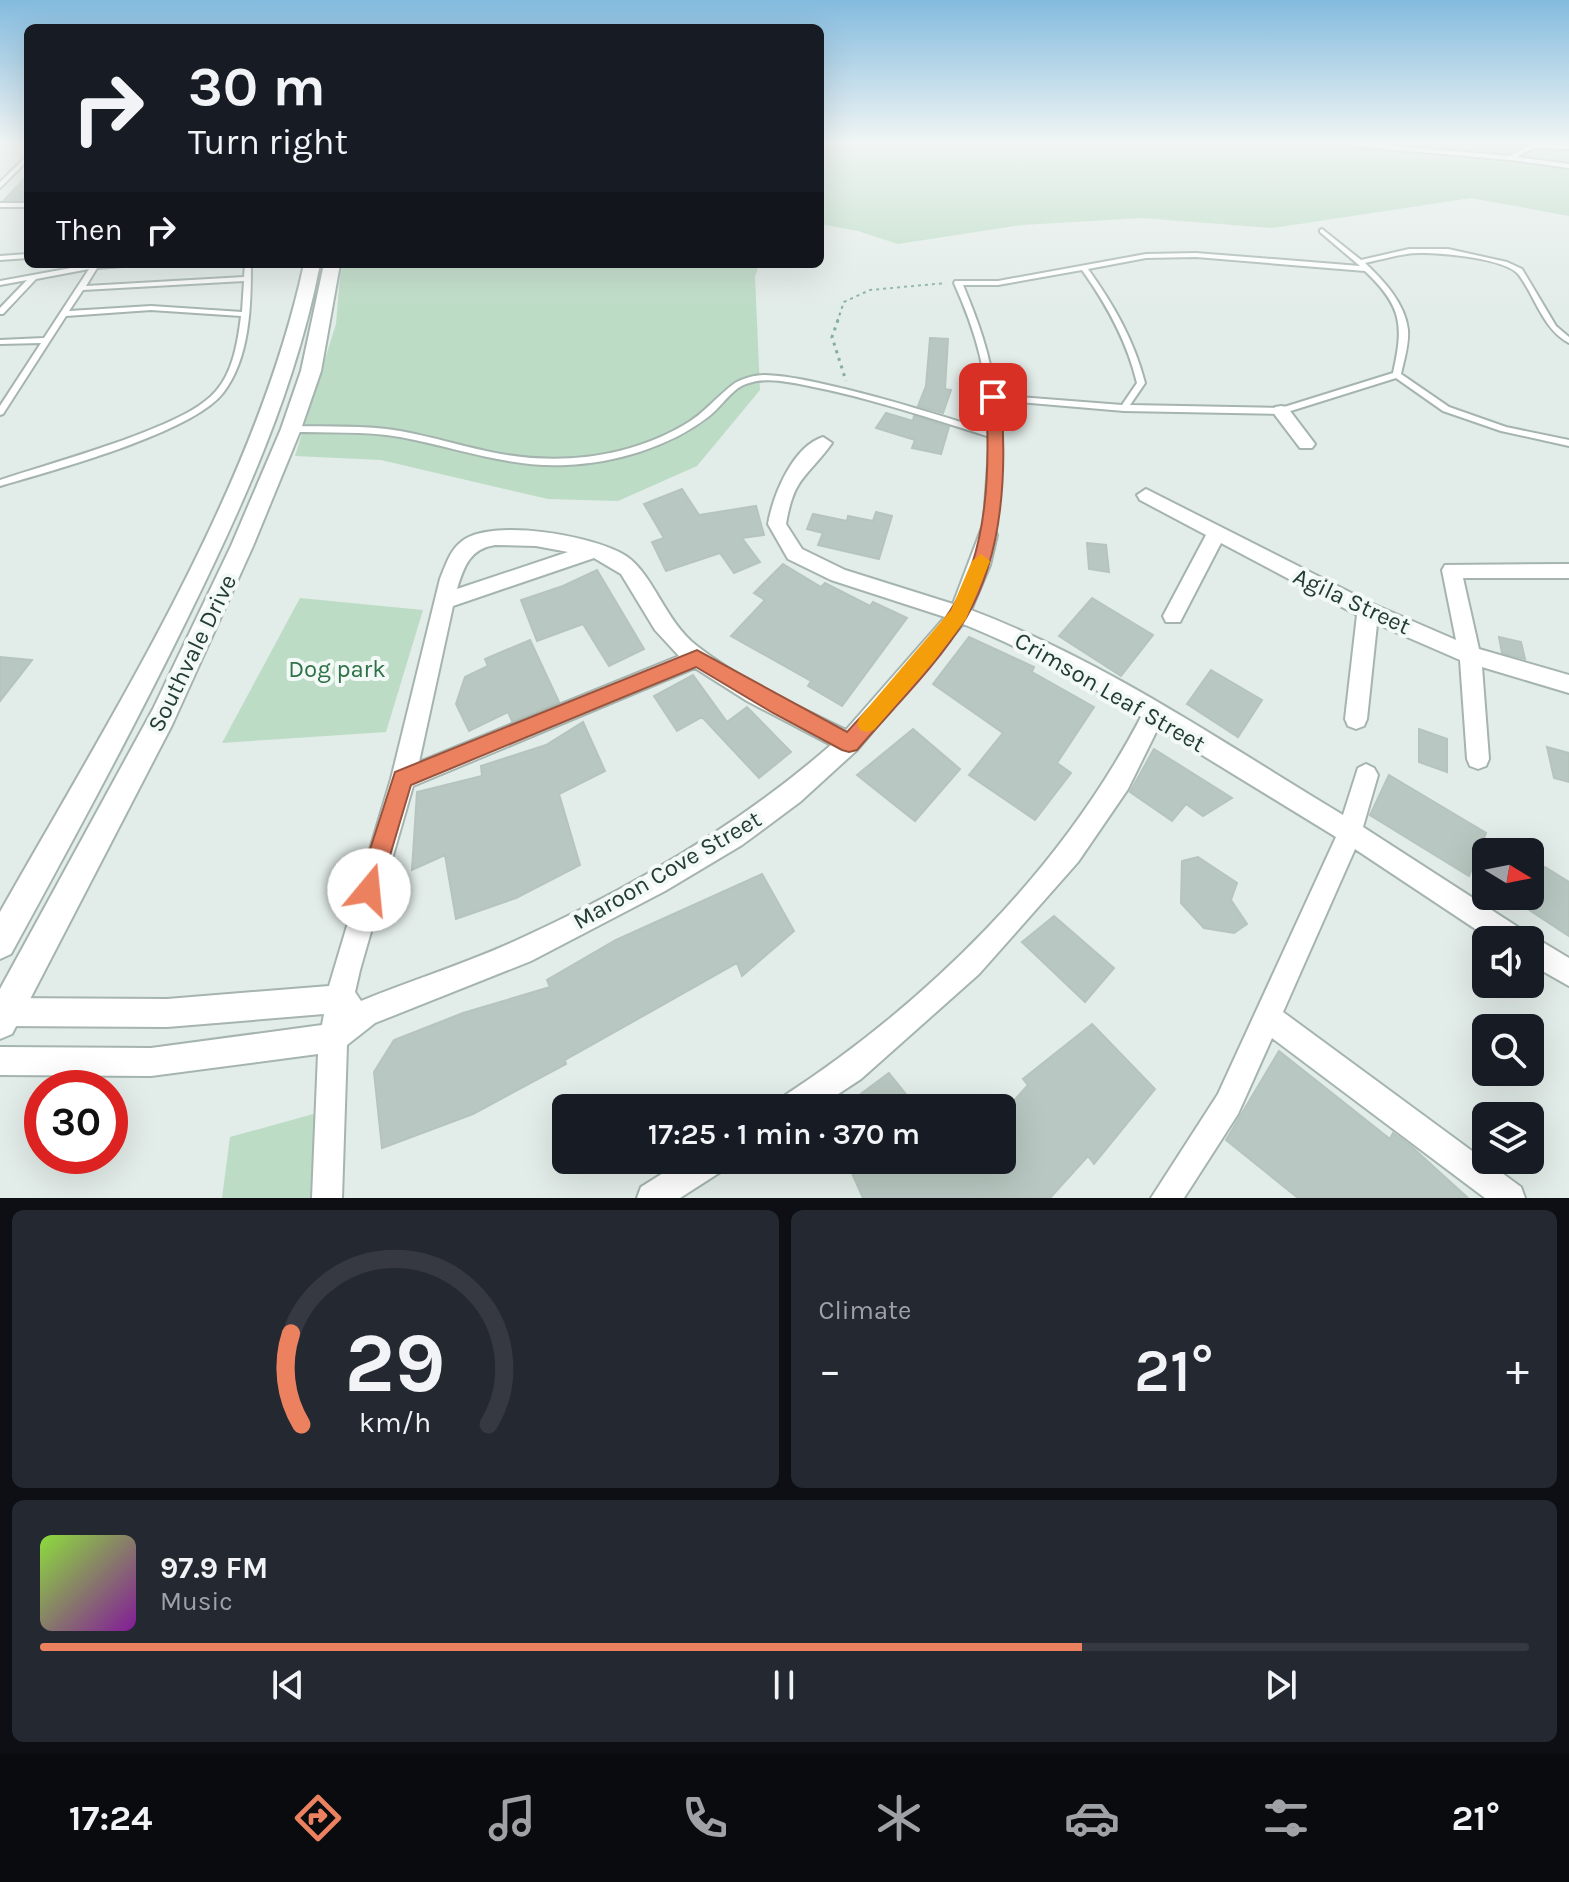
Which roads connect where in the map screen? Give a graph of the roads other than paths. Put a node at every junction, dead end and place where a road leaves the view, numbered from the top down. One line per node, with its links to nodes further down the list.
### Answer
1 (0, 205): 2 (lane)
2 (24, 205)
3 (1322, 231): 6 (lane)
4 (24, 256): 5 (lane)
5 (0, 258)
6 (1360, 262): 13 (lane); 22 (lane)
7 (81, 268): 14 (lane)
8 (93, 268): 17 (lane)
9 (248, 268): 15 (lane)
10 (311, 268): 55 (street, Southvale Drive)
11 (331, 268): 29 (street, Southvale Drive)
12 (1084, 268): 13 (lane); 25 (lane); 26 (lane)
13 (1368, 269): 24 (lane)
14 (33, 278): 16 (lane); 18 (lane)
15 (248, 279): 17 (lane); 20 (lane)
16 (0, 283)
17 (80, 288): 19 (lane)
18 (0, 312)
19 (64, 314): 20 (lane); 21 (lane)
20 (245, 314): 34 (lane)
21 (47, 340): 23 (lane); 28 (lane)
22 (1569, 341)
23 (0, 342)
24 (1397, 375): 27 (lane); 32 (lane)
25 (993, 397): 26 (lane); 30 (lane)
26 (1124, 408): 27 (lane)
27 (1281, 411): 33 (street)
28 (0, 412)
29 (291, 429): 30 (lane); 60 (street, Southvale Drive)
30 (996, 436): 37 (lane)
31 (823, 443): 42 (street, Crimson Leaf Street)
32 (1569, 443)
33 (1306, 444)
34 (0, 483)
35 (1146, 495): 36 (street, Agila Street)
36 (1216, 534): 41 (street, Agila Street); 43 (street)
37 (988, 535): 42 (street, Maroon Cove Street)
38 (593, 551): 40 (street); 40 (street); 45 (street)
39 (1569, 571): 44 (street)
40 (445, 601): 52 (street)
41 (1368, 611): 44 (street, Agila Street); 48 (street)
42 (959, 614): 47 (street, Crimson Leaf Street); 49 (street, Maroon Cove Street)
43 (1173, 616)
44 (1470, 655): 46 (street, Agila Street); 50 (street)
45 (697, 658): 49 (street); 52 (street)
46 (1569, 684)
47 (1153, 716): 53 (street, Crimson Leaf Street); 64 (street)
48 (1356, 719)
49 (849, 743): 59 (street, Maroon Cove Street)
50 (1478, 759)
51 (1366, 775): 53 (street)
52 (403, 779): 58 (street)
53 (1350, 832): 54 (street, Crimson Leaf Street); 61 (street)
54 (1494, 926)
55 (0, 943)
56 (1544, 958): 57 (street)
57 (1569, 973)
58 (340, 999): 59 (street); 60 (street); 62 (street)
59 (366, 1013): 62 (street, Maroon Cove Street)
60 (2, 1015)
61 (1268, 1018): 68 (street); 69 (street)
62 (333, 1038): 63 (street, Maroon Cove Street); 66 (street)
63 (0, 1061)
64 (813, 1094)
65 (689, 1174): 67 (street)
66 (327, 1198)
67 (652, 1198)
68 (1166, 1198)
69 (1510, 1198)

